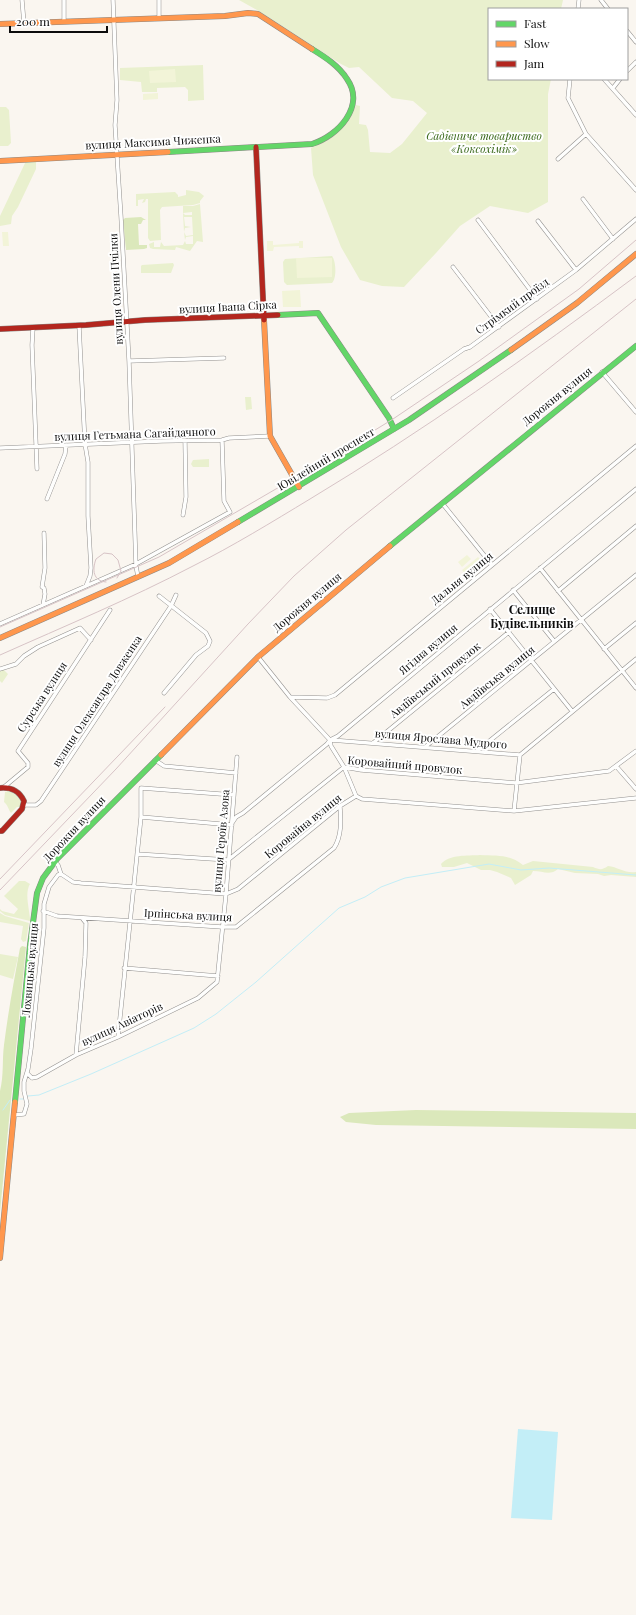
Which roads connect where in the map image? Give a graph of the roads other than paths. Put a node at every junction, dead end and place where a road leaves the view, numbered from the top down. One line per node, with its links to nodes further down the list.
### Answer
1 (22, 0): 10 (street)
2 (64, 0): 9 (street)
3 (113, 0): 8 (street, вулиця Олени Пчілки)
4 (159, 0): 7 (street)
5 (601, 0): 6 (street)
6 (607, 8)
7 (159, 18): 8 (main road, вулиця Максима Чиженка); 22 (main road, вулиця Максима Чиженка)
8 (114, 19): 9 (main road, вулиця Максима Чиженка); 23 (street, вулиця Олени Пчілки)
9 (64, 21): 10 (main road, вулиця Максима Чиженка)
10 (24, 23): 11 (main road, вулиця Максима Чиженка)
11 (0, 24)
12 (628, 32): 13 (street)
13 (636, 42)
14 (636, 62): 15 (street)
15 (628, 70)
16 (570, 80): 21 (street)
17 (605, 80): 19 (street)
18 (619, 80): 19 (street)
19 (613, 88): 20 (street)
20 (636, 115)
21 (586, 134): 24 (street); 26 (street)
22 (256, 146): 23 (main road, вулиця Максима Чиженка); 36 (main road)
23 (117, 154): 25 (main road, вулиця Максима Чиженка); 37 (street, вулиця Олени Пчілки)
24 (558, 159)
25 (0, 161)
26 (636, 190)
27 (583, 199): 31 (street)
28 (636, 219): 31 (street, Стрімкий проїзд)
29 (478, 220): 35 (street)
30 (538, 221): 34 (street)
31 (613, 239): 34 (street, Стрімкий проїзд)
32 (636, 254): 48 (main road, Ювілейний проспект)
33 (453, 267): 39 (street)
34 (576, 270): 35 (street, Стрімкий проїзд)
35 (537, 299): 39 (street, Стрімкий проїзд)
36 (264, 315): 37 (main road, вулиця Івана Сірка); 48 (main road, вулиця Івана Сірка); 49 (main road)
37 (127, 322): 38 (main road, вулиця Івана Сірка); 44 (street, вулиця Олени Пчілки)
38 (79, 326): 40 (main road, вулиця Івана Сірка); 53 (street)
39 (498, 327): 46 (street, Стрімкий проїзд)
40 (34, 328): 41 (main road, вулиця Івана Сірка); 55 (street)
41 (0, 329)
42 (636, 346): 45 (main road, Дорожня вулиця)
43 (224, 358): 44 (street)
44 (129, 361): 52 (street, вулиця Олени Пчілки)
45 (602, 372): 47 (street); 62 (main road, Дорожня вулиця)
46 (393, 398)
47 (636, 412)
48 (394, 429): 59 (main road, Ювілейний проспект)
49 (270, 436): 50 (street, вулиця Гетьмана Сагайдачного); 59 (main road)
50 (222, 440): 51 (street, вулиця Гетьмана Сагайдачного); 66 (street)
51 (185, 441): 52 (street, вулиця Гетьмана Сагайдачного); 63 (street)
52 (132, 442): 53 (street, вулиця Гетьмана Сагайдачного); 66 (street, вулиця Олени Пчілки)
53 (85, 444): 54 (street, вулиця Гетьмана Сагайдачного); 71 (street)
54 (66, 445): 55 (street, вулиця Гетьмана Сагайдачного); 61 (street)
55 (36, 446): 57 (street, вулиця Гетьмана Сагайдачного); 58 (street)
56 (636, 446): 67 (street, Дальня вулиця)
57 (0, 448)
58 (37, 469)
59 (299, 487): 70 (main road, Ювілейний проспект)
60 (636, 490): 68 (street, Ягідна вулиця)
61 (47, 499)
62 (442, 503): 67 (street); 88 (main road, Дорожня вулиця)
63 (183, 515)
64 (636, 526): 73 (street)
65 (44, 533): 76 (street)
66 (136, 564): 70 (street, вулиця Олени Пчілки); 71 (street)
67 (492, 565): 96 (street, Дальня вулиця)
68 (540, 568): 72 (street, Ягідна вулиця); 73 (street)
69 (636, 575): 80 (street, Авдіївська вулиця)
70 (138, 577): 84 (main road, Ювілейний проспект)
71 (86, 586): 76 (street)
72 (513, 590): 78 (street, Ягідна вулиця); 86 (street)
73 (558, 591): 80 (street)
74 (176, 595): 77 (street, вулиця Олександра Довженка)
75 (159, 596): 77 (street)
76 (43, 605): 82 (street)
77 (170, 606): 95 (street); 117 (street, вулиця Олександра Довженка)
78 (490, 609): 83 (street); 98 (street, Ягідна вулиця)
79 (110, 610): 85 (street, Сурська вулиця)
80 (581, 620): 86 (street, Авдіївська вулиця); 87 (street)
81 (636, 623): 87 (street)
82 (0, 624)
83 (508, 632): 90 (street); 99 (street, Авдіївський провулок)
84 (0, 638)
85 (91, 640): 91 (street); 111 (street, Сурська вулиця)
86 (554, 641): 90 (street, Авдіївська вулиця)
87 (604, 649): 92 (street)
88 (258, 657): 96 (street); 105 (main road, Дорожня вулиця)
89 (636, 659): 92 (street, вулиця Ярослава Мудрого)
90 (531, 660): 94 (street); 100 (street, Авдіївська вулиця)
91 (0, 669)
92 (621, 671): 93 (street); 97 (street, вулиця Ярослава Мудрого)
93 (636, 688)
94 (554, 689): 97 (street); 101 (street)
95 (164, 693)
96 (290, 697): 98 (street)
97 (572, 711): 103 (street, вулиця Ярослава Мудрого)
98 (330, 740): 99 (street, вулиця Ярослава Мудрого); 107 (street); 121 (street, Ягідна вулиця)
99 (373, 743): 100 (street, вулиця Ярослава Мудрого)
100 (425, 747): 101 (street, вулиця Ярослава Мудрого)
101 (477, 751): 103 (street, вулиця Ярослава Мудрого)
102 (636, 751): 106 (street)
103 (520, 755): 110 (street)
104 (237, 757): 108 (street, вулиця Героїв Азова)
105 (155, 759): 108 (street); 109 (main road, Дорожня вулиця)
106 (616, 766): 110 (street, Коровайний провулок); 113 (street)
107 (344, 767): 110 (street, Коровайний провулок); 115 (street); 124 (street, Коровайний провулок)
108 (236, 773): 114 (street, вулиця Героїв Азова)
109 (132, 783): 112 (street); 125 (main road, Дорожня вулиця)
110 (516, 783): 119 (street)
111 (1, 788): 117 (main road)
112 (141, 788): 114 (street); 120 (street)
113 (636, 789)
114 (234, 795): 121 (street, вулиця Героїв Азова)
115 (356, 796): 118 (street, Коровайна вулиця); 119 (street, Коровайна вулиця)
116 (636, 798): 119 (street, Коровайна вулиця)
117 (24, 805): 122 (main road)
118 (340, 806): 128 (street, Коровайна вулиця); 134 (street, Ірпінська вулиця)
119 (514, 810)
120 (141, 818): 121 (street); 123 (street)
121 (232, 824): 124 (street, вулиця Героїв Азова)
122 (0, 831)
123 (137, 854): 124 (street); 127 (street)
124 (228, 860): 128 (street, вулиця Героїв Азова)
125 (54, 862): 126 (street); 140 (main road, Дорожня вулиця)
126 (61, 874): 127 (street); 129 (street, Лохвицька вулиця)
127 (133, 887): 128 (street); 132 (street)
128 (226, 894): 134 (street, вулиця Героїв Азова)
129 (43, 911): 130 (street, Ірпінська вулиця); 139 (street, Лохвицька вулиця)
130 (82, 918): 131 (street, Ірпінська вулиця); 133 (street)
131 (90, 918): 132 (street, Ірпінська вулиця); 133 (street)
132 (130, 921): 134 (street, Ірпінська вулиця); 135 (street)
133 (86, 923): 138 (street)
134 (222, 927): 136 (street, вулиця Героїв Азова)
135 (124, 968): 136 (street); 137 (street)
136 (218, 976): 137 (street, вулиця Авіаторів)
137 (118, 1037): 138 (street, вулиця Авіаторів)
138 (76, 1055): 139 (street, вулиця Авіаторів)
139 (27, 1073): 140 (street, Лохвицька вулиця)
140 (14, 1115): 141 (main road, Дорожня вулиця)
141 (0, 1258)

